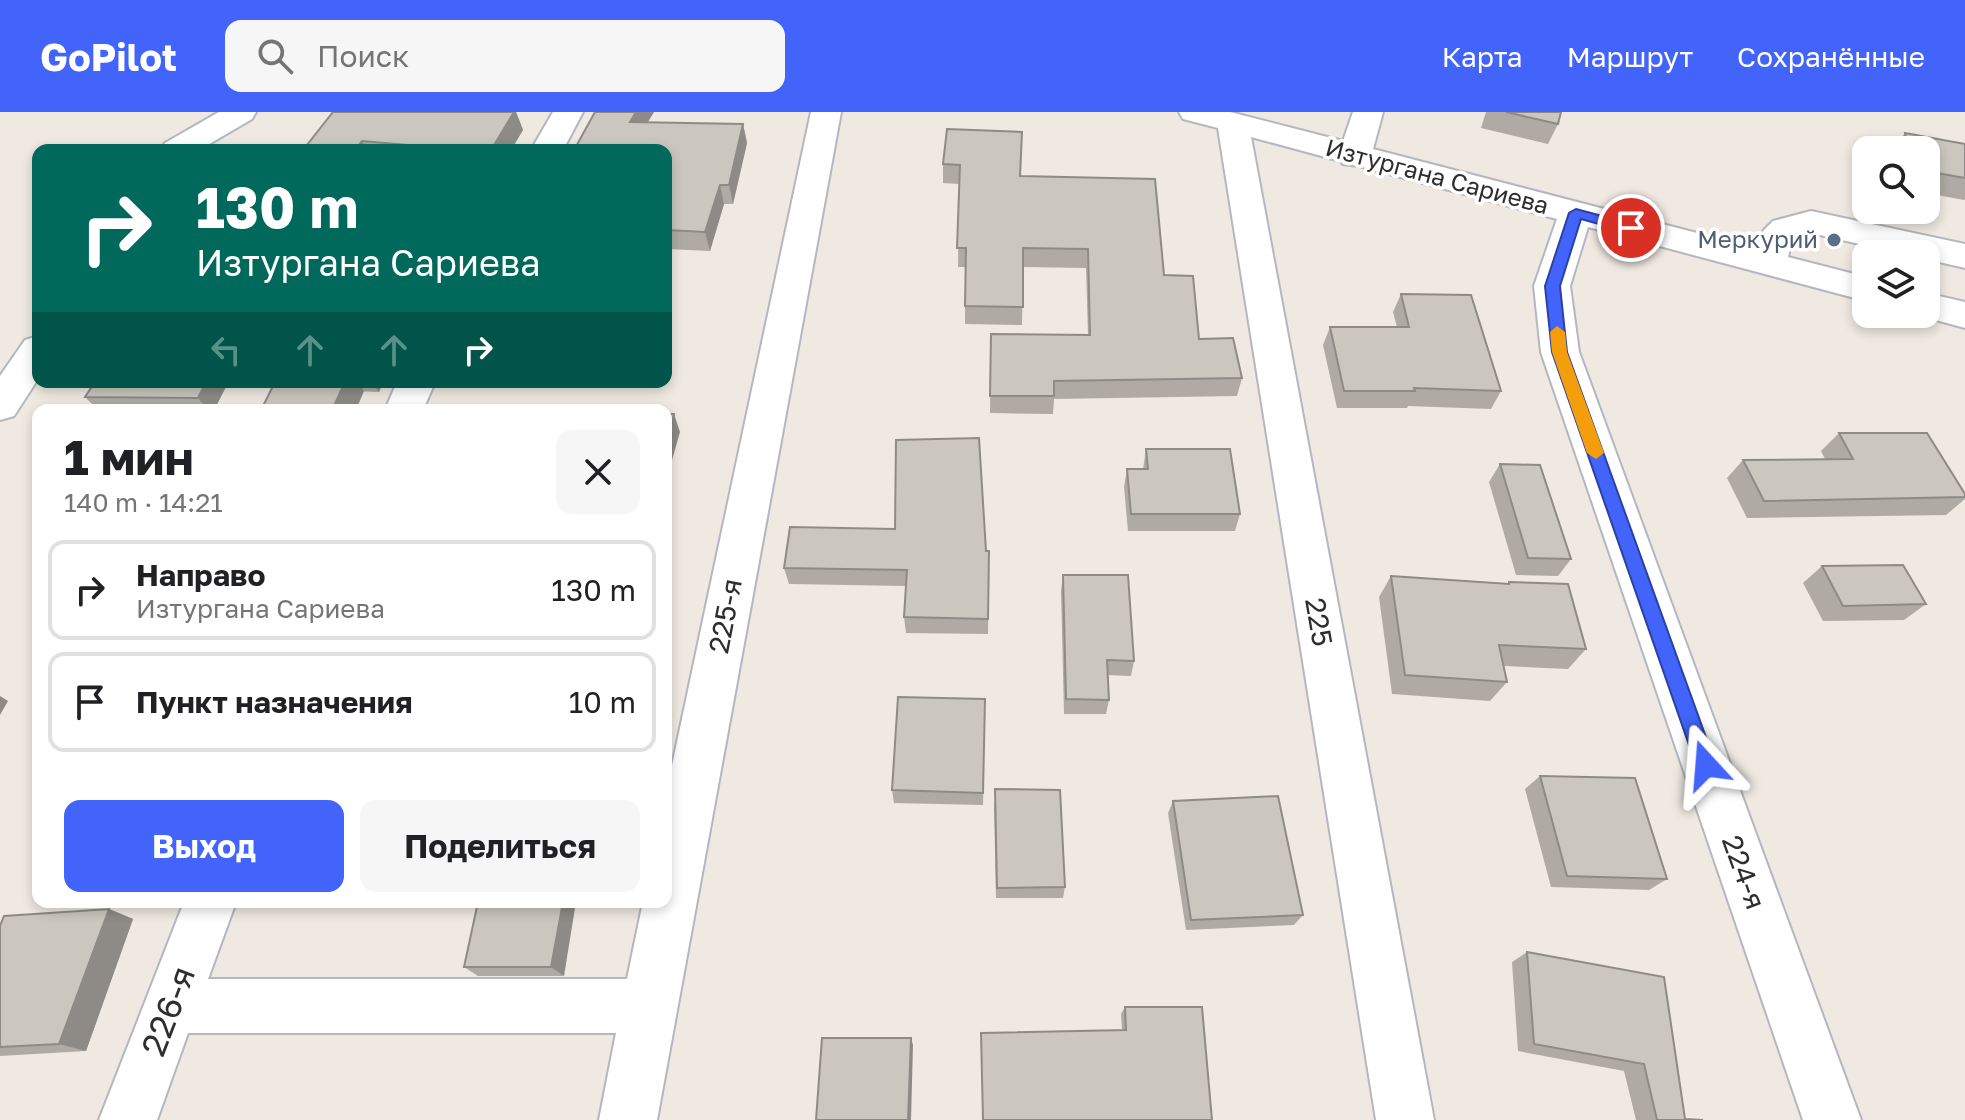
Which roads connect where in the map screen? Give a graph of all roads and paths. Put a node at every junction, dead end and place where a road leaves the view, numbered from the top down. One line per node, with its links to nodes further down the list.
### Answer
1 (241, 112): 6 (street)
2 (568, 112): 7 (street)
3 (826, 112): 17 (street, 225-я)
4 (1368, 112): 8 (street)
5 (1213, 118): 8 (street, Изтургана Сариева); 24 (street, 225)
6 (186, 144)
7 (550, 144)
8 (1354, 157): 9 (street, Изтургана Сариева)
9 (1576, 213): 11 (street, Изтургана Сариева); 25 (street, 224-я)
10 (1965, 256): 11 (street)
11 (1770, 264): 12 (street, Изтургана Сариева)
12 (1852, 285)
13 (1940, 309): 14 (street)
14 (1965, 315)
15 (32, 358): 16 (street)
16 (0, 406)
17 (672, 885)
18 (208, 908): 20 (street, 226-я)
19 (668, 908): 21 (street, 225-я)
20 (169, 1006): 21 (street); 22 (street, 226-я)
21 (648, 1006): 23 (street, 225-я)
22 (128, 1120)
23 (628, 1120)
24 (1405, 1120)
25 (1832, 1120)

